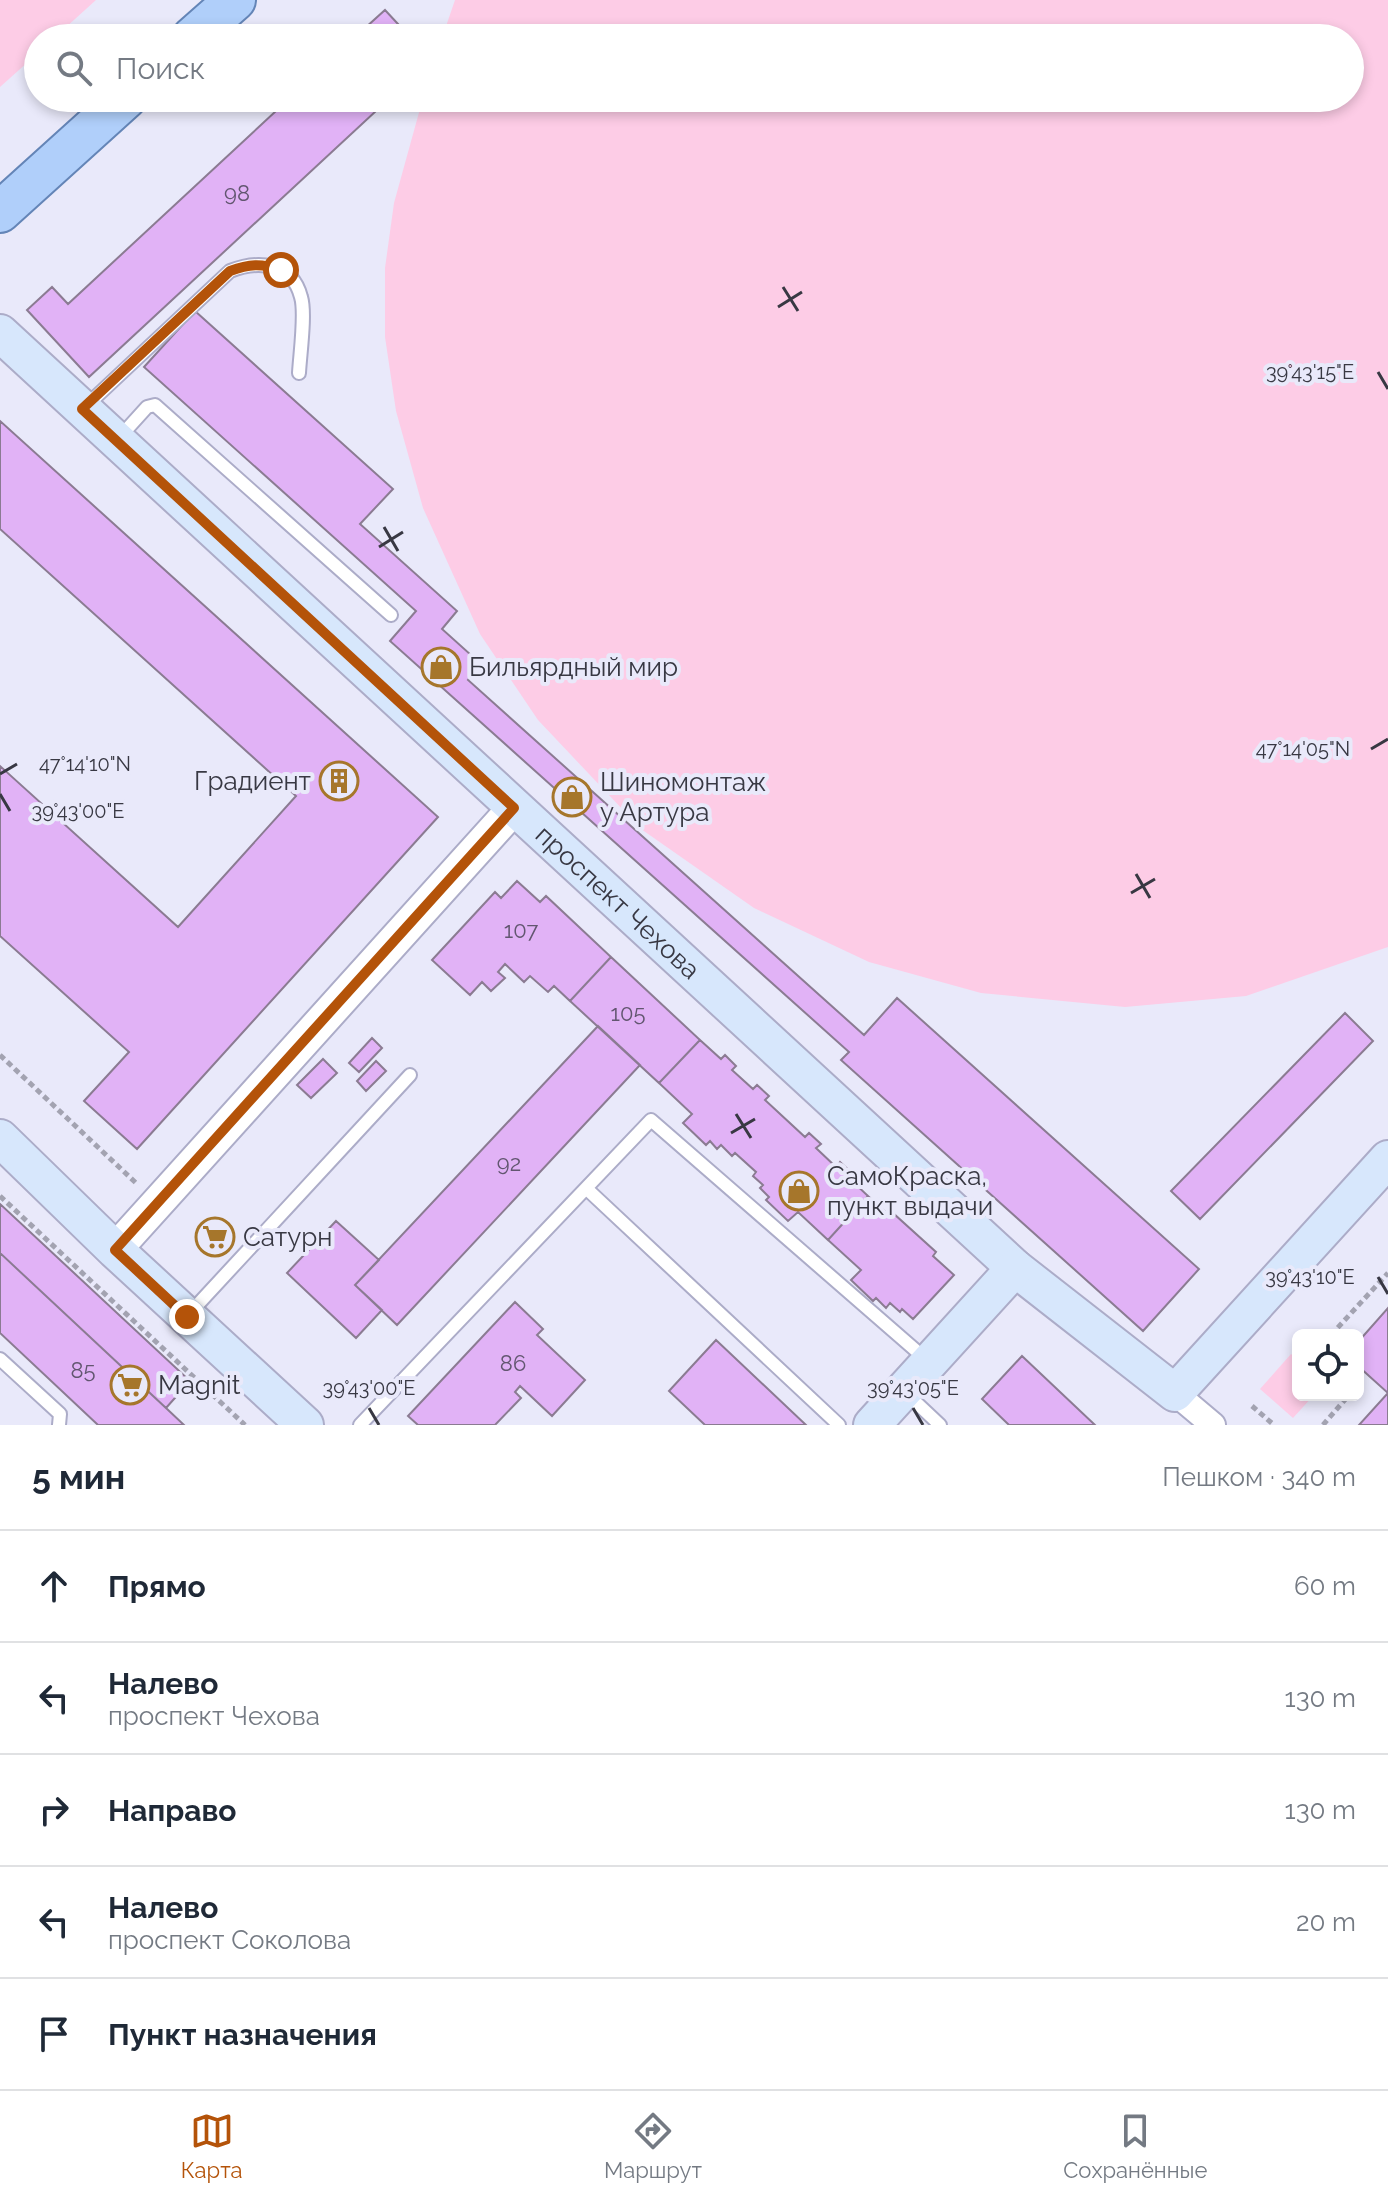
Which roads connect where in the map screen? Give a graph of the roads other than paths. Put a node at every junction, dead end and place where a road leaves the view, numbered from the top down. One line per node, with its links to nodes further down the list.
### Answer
1 (235, 0): 2 (main road)
2 (208, 24)
3 (111, 112): 4 (main road)
4 (0, 212)
5 (0, 333): 7 (main road, проспект Чехова)
6 (299, 373): 7 (lane)
7 (82, 409): 8 (main road, проспект Чехова)
8 (117, 440): 9 (lane); 10 (main road, проспект Чехова)
9 (391, 615)
10 (514, 808): 15 (street); 16 (main road, проспект Чехова)
11 (410, 1075): 17 (lane)
12 (0, 1138): 15 (main road)
13 (1388, 1159): 21 (main road)
14 (588, 1190): 19 (lane); 24 (lane); 25 (lane)
15 (115, 1250): 17 (main road)
16 (1015, 1268): 19 (main road); 21 (main road, проспект Чехова)
17 (187, 1317): 23 (main road)
18 (0, 1359): 22 (lane)
19 (929, 1362): 20 (main road)
20 (903, 1391): 26 (main road); 27 (lane)
21 (1175, 1393): 28 (street, проспект Чехова)
22 (59, 1425)
23 (305, 1425)
24 (360, 1425)
25 (839, 1425)
26 (872, 1425)
27 (940, 1425)
28 (1213, 1425)

